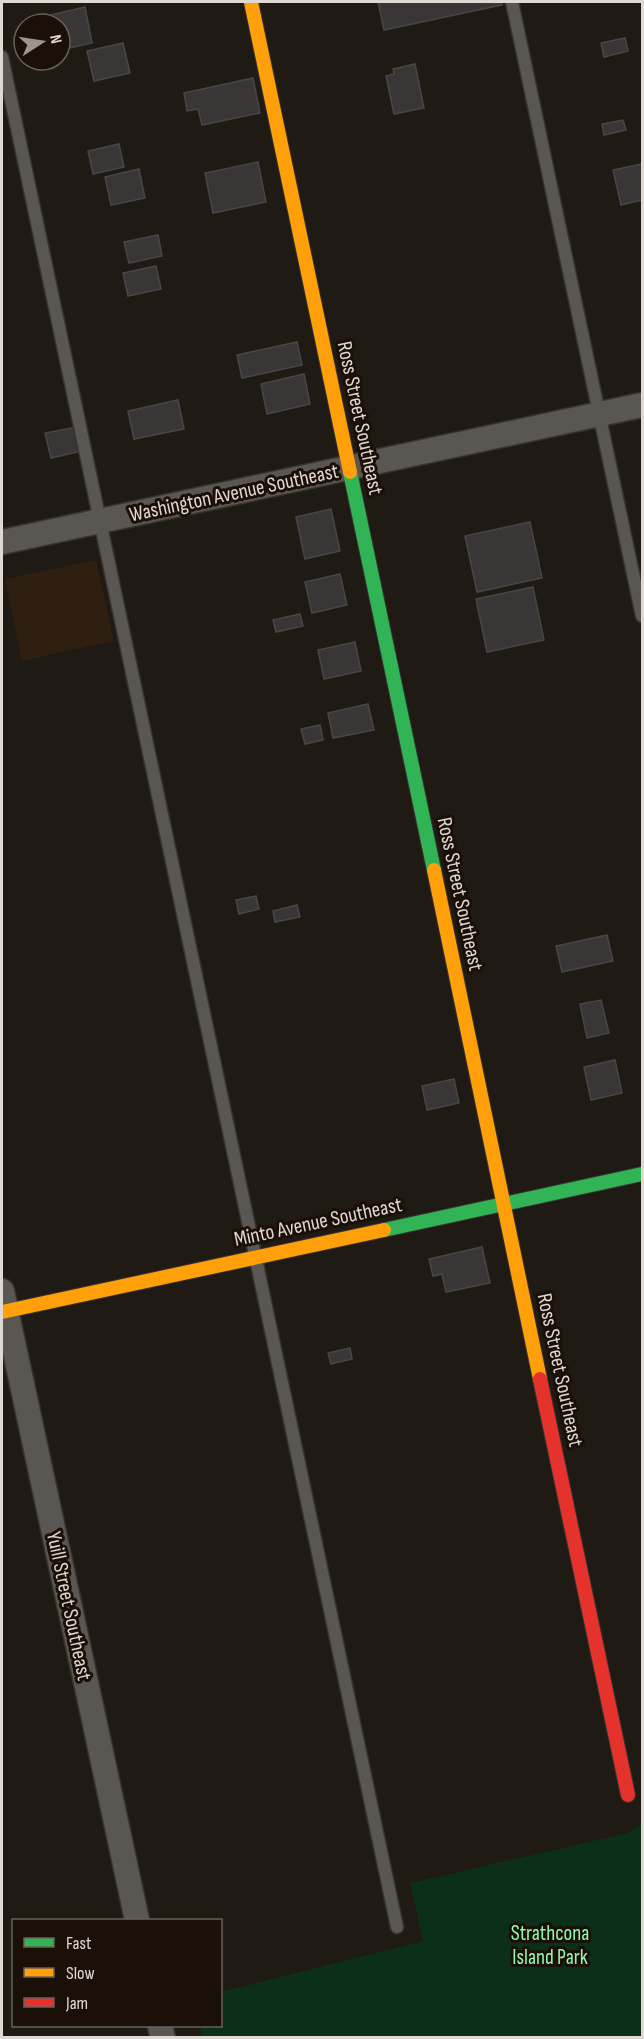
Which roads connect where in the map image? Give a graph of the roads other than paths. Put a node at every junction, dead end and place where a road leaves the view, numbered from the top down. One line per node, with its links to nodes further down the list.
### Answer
1 (251, 2): 6 (street, Ross Street Southeast)
2 (512, 2): 5 (lane)
3 (2, 57): 7 (lane)
4 (642, 405): 5 (street, Washington Avenue Southeast)
5 (600, 414): 6 (street, Washington Avenue Southeast); 9 (lane)
6 (349, 468): 7 (street, Washington Avenue Southeast); 11 (street, Ross Street Southeast)
7 (100, 521): 8 (street, Washington Avenue Southeast); 12 (lane)
8 (2, 542)
9 (642, 616)
10 (642, 1174): 11 (street, Minto Avenue Southeast)
11 (504, 1204): 12 (street, Minto Avenue Southeast); 14 (street, Ross Street Southeast)
12 (255, 1257): 13 (street, Minto Avenue Southeast); 16 (lane)
13 (3, 1305): 15 (street, Yuill Street Southeast)
14 (628, 1795)
15 (137, 1919)
16 (397, 1927)

